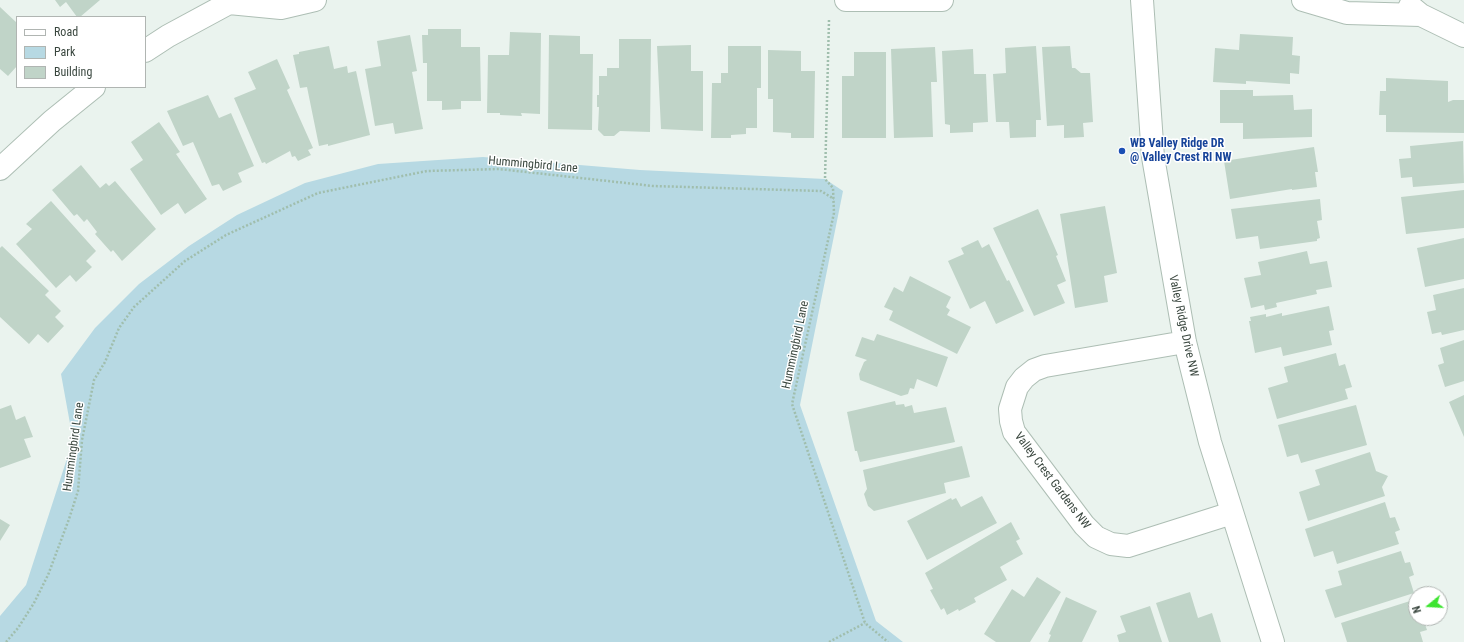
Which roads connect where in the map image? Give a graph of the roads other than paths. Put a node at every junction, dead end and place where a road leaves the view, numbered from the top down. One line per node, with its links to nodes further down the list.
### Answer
1 (315, 0): 7 (street)
2 (846, 0): 3 (street)
3 (942, 0)
4 (1142, 0): 13 (street, Valley Ridge Drive NW)
5 (1303, 0): 8 (street)
6 (1404, 0): 8 (street)
7 (229, 1): 10 (street)
8 (1421, 15): 9 (street)
9 (1464, 36)
10 (146, 50)
11 (93, 88): 12 (street)
12 (0, 169)
13 (1185, 342): 14 (street, Valley Ridge Drive NW); 14 (street, Valley Crest Gardens NW)
14 (1232, 513): 15 (street, Valley Ridge Drive NW)
15 (1273, 642)

